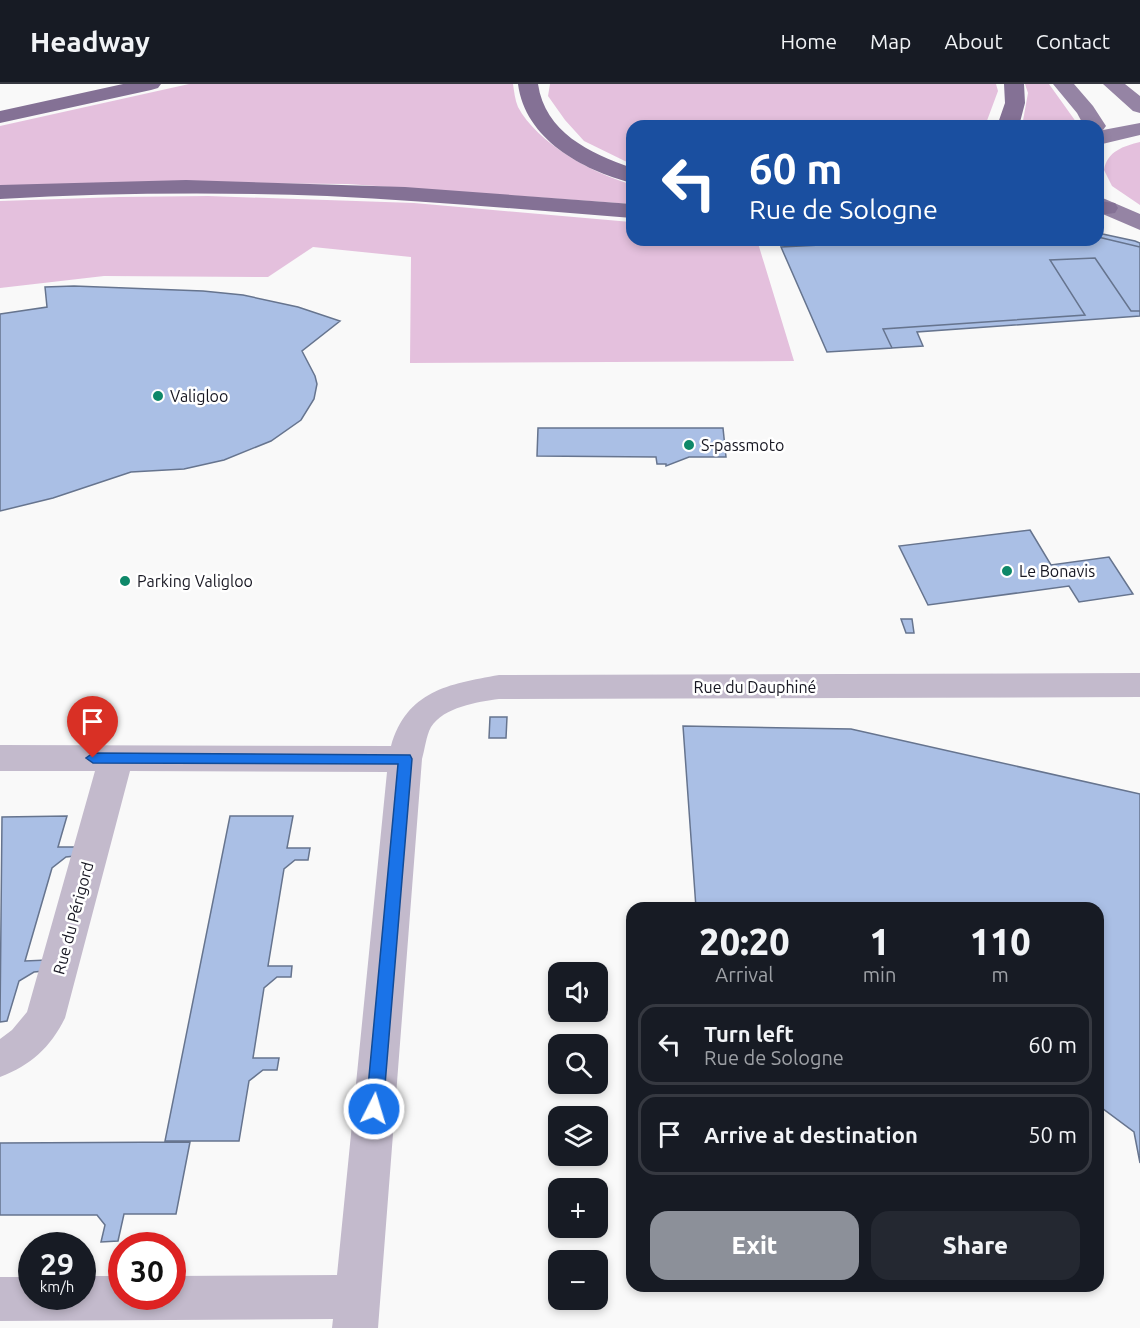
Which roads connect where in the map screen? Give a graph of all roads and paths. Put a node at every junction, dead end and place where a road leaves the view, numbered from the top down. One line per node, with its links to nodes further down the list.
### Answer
1 (75, 84): 7 (highway)
2 (151, 84): 9 (highway)
3 (528, 84): 14 (highway)
4 (1014, 84): 10 (highway)
5 (1063, 84): 11 (main road)
6 (1113, 84): 8 (main road)
7 (0, 101)
8 (1140, 107)
9 (0, 117)
10 (1010, 120)
11 (1092, 120)
12 (1140, 129): 13 (main road)
13 (1104, 137)
14 (626, 174)
15 (0, 192): 17 (highway)
16 (1104, 207): 18 (main road)
17 (626, 211)
18 (1140, 223)
19 (1140, 685): 22 (street, Rue du Dauphiné)
20 (0, 758): 21 (street)
21 (116, 758): 22 (street); 23 (street, Rue du Périgord)
22 (405, 759): 25 (street, Rue du Dauphiné)
23 (0, 1059)
24 (0, 1299): 25 (street)
25 (356, 1312)

